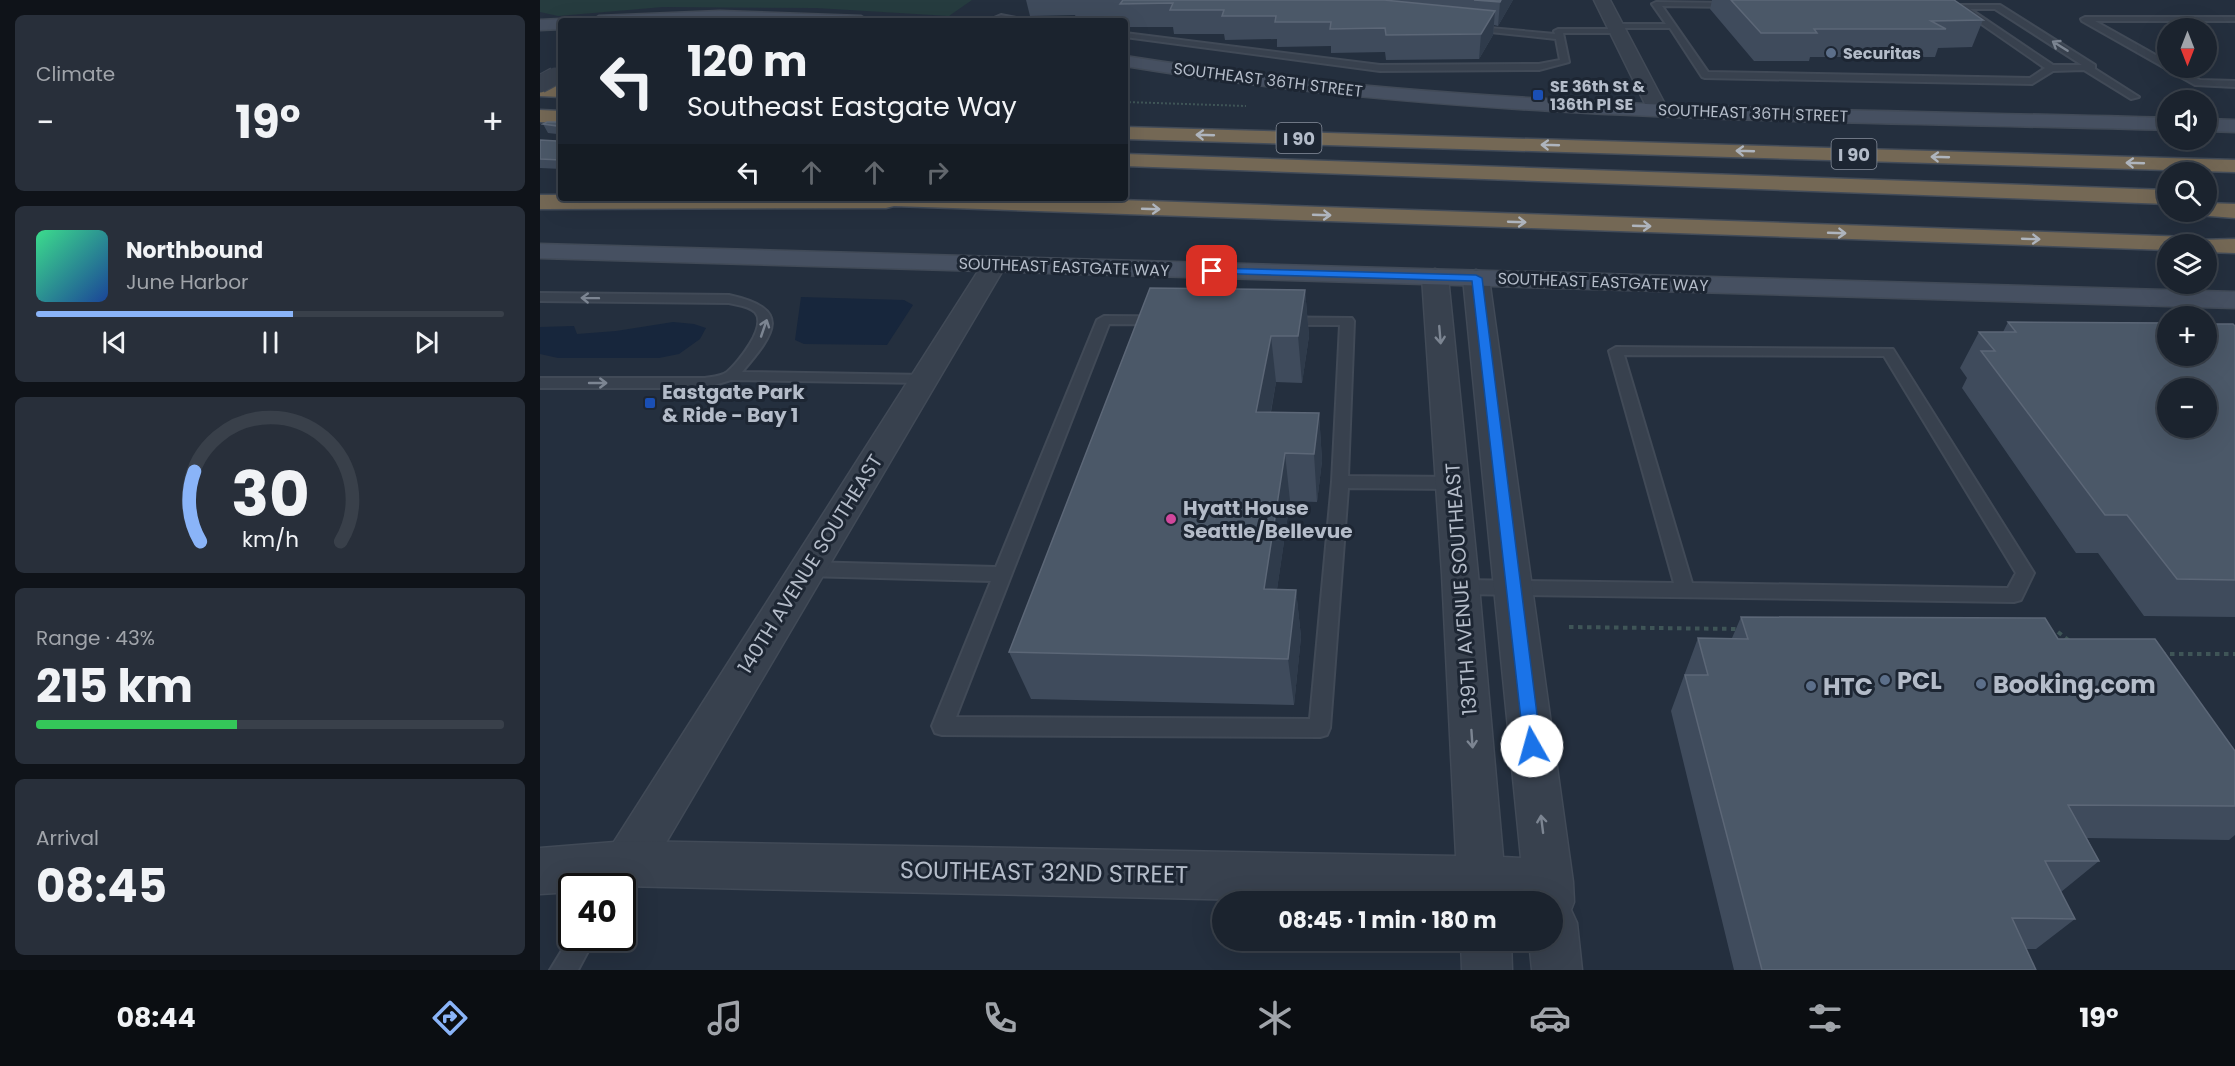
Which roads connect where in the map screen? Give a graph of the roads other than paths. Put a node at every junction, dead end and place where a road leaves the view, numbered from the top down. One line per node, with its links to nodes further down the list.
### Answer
1 (1602, 0): 14 (street)
2 (1747, 5): 12 (lane)
3 (1949, 7): 4 (lane)
4 (1960, 7): 19 (lane, one-way to 4); 20 (lane)
5 (682, 18): 6 (main road)
6 (776, 18)
7 (2157, 19): 17 (lane)
8 (2217, 19): 9 (lane)
9 (2235, 19)
10 (558, 24): 11 (main road)
11 (540, 25)
12 (1671, 26): 14 (lane); 20 (lane)
13 (1464, 27): 16 (lane)
14 (1618, 29): 16 (lane); 26 (street)
15 (1128, 35): 16 (lane)
16 (1560, 37)
17 (2157, 60)
18 (1128, 62): 26 (main road, SOUTHEAST 36TH STREET)
19 (2086, 67): 20 (lane); 25 (lane)
20 (2051, 68)
21 (2189, 78): 23 (lane)
22 (554, 81): 24 (highway)
23 (2235, 84)
24 (540, 90)
25 (2134, 97)
26 (1658, 110): 30 (main road, SOUTHEAST 36TH STREET)
27 (540, 114): 28 (highway)
28 (558, 115)
29 (1128, 118): 34 (highway)
30 (2157, 124)
31 (2217, 125): 32 (main road)
32 (2235, 126)
33 (1128, 133): 34 (highway, I 90, one-way to 33)
34 (1473, 143): 36 (highway, I 90, one-way to 34)
35 (1128, 160): 40 (highway)
36 (2235, 166)
37 (1128, 173): 46 (highway)
38 (540, 185): 39 (highway)
39 (558, 186)
40 (2157, 197)
41 (2217, 198): 42 (highway)
42 (2235, 199)
43 (732, 201): 45 (highway)
44 (954, 201): 49 (highway, one-way to 49)
45 (540, 202)
46 (2157, 209)
47 (2217, 210): 48 (highway)
48 (2235, 211)
49 (2157, 243)
50 (2217, 245): 51 (highway)
51 (2235, 246)
52 (540, 251): 53 (main road, SOUTHEAST EASTGATE WAY)
53 (994, 265): 54 (main road, SOUTHEAST EASTGATE WAY); 59 (street, 140TH AVENUE SOUTHEAST)
54 (1435, 277): 55 (main road, SOUTHEAST EASTGATE WAY); 62 (street, 139TH AVENUE SOUTHEAST, one-way to 62)
55 (1476, 278): 57 (main road, SOUTHEAST EASTGATE WAY); 66 (street)
56 (540, 297): 58 (lane, one-way to 56)
57 (2235, 300)
58 (731, 376): 59 (lane); 60 (lane, one-way to 58)
59 (926, 379): 63 (street, 140TH AVENUE SOUTHEAST)
60 (540, 383)
61 (1340, 482): 62 (lane); 64 (lane); 64 (lane)
62 (1453, 483): 65 (street, 139TH AVENUE SOUTHEAST)
63 (806, 569): 64 (lane); 70 (street, 140TH AVENUE SOUTHEAST)
64 (1003, 574)
65 (1461, 587): 66 (lane); 72 (street, 139TH AVENUE SOUTHEAST, one-way to 72)
66 (1514, 588): 67 (lane); 73 (street, one-way to 66)
67 (1685, 591): 67 (lane)
68 (540, 871): 69 (street, SOUTHEAST 32ND STREET)
69 (580, 873)
70 (621, 873)
71 (636, 875): 72 (street, SOUTHEAST 32ND STREET)
72 (1483, 891)
73 (1549, 891)
74 (575, 951): 77 (lane)
75 (1486, 951): 78 (street)
76 (1555, 951): 79 (street)
77 (563, 970)
78 (1487, 970)
79 (1557, 970)

